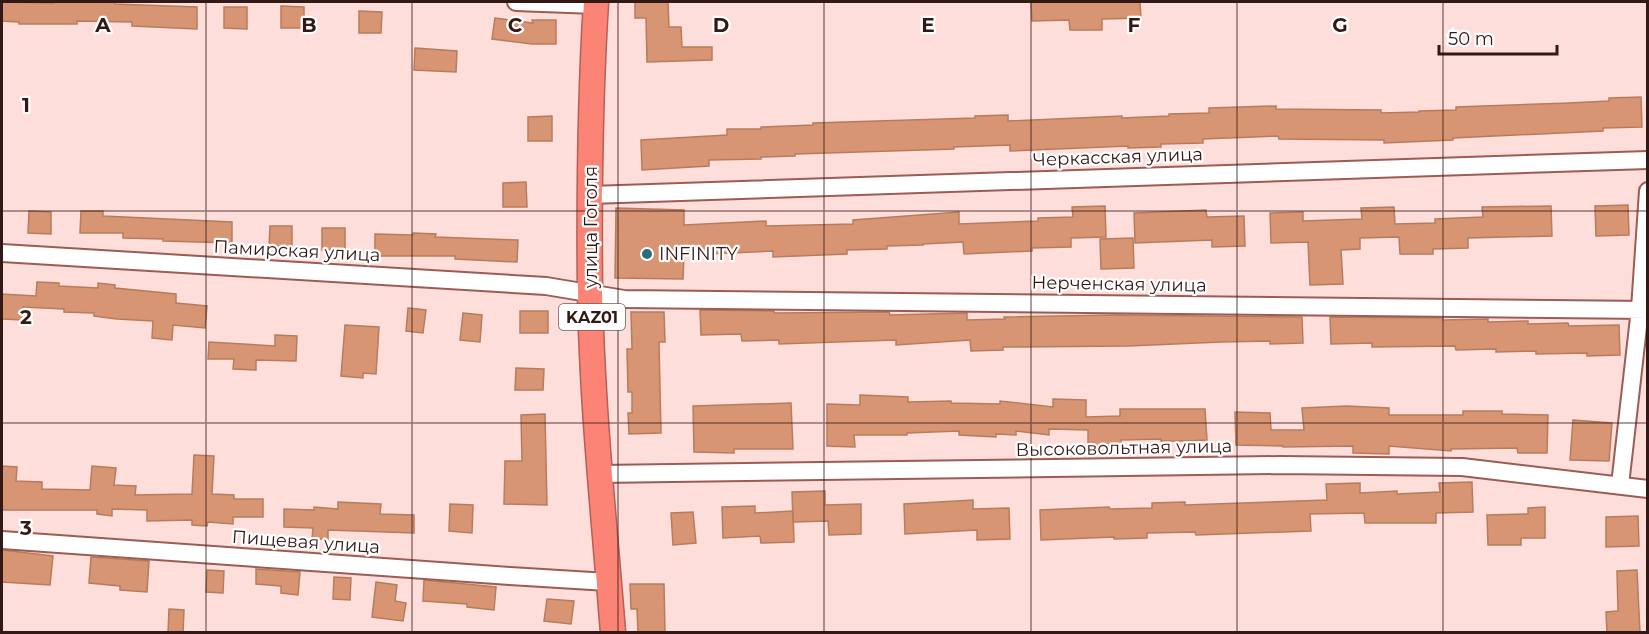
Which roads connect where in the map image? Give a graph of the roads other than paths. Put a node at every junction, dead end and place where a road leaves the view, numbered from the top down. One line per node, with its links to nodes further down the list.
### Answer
1 (516, 2): 2 (street)
2 (596, 3): 5 (highway, улица Гоголя / KАZ01)
3 (1647, 160): 5 (street, Черкасская улица)
4 (1647, 191): 8 (street)
5 (590, 195): 7 (highway, улица Гоголя / KАZ01)
6 (2, 253): 7 (street, Памирская улица)
7 (590, 294): 8 (street, Нерченская улица); 9 (highway, улица Гоголя / KАZ01)
8 (1644, 309): 10 (street)
9 (599, 474): 10 (street, Высоковольтная улица); 13 (highway, улица Гоголя / KАZ01)
10 (1620, 485): 11 (street, Высоковольтная улица)
11 (1647, 489)
12 (2, 540): 13 (street, Пищевая улица)
13 (608, 582): 14 (highway, улица Гоголя / KАZ01)
14 (613, 633)

